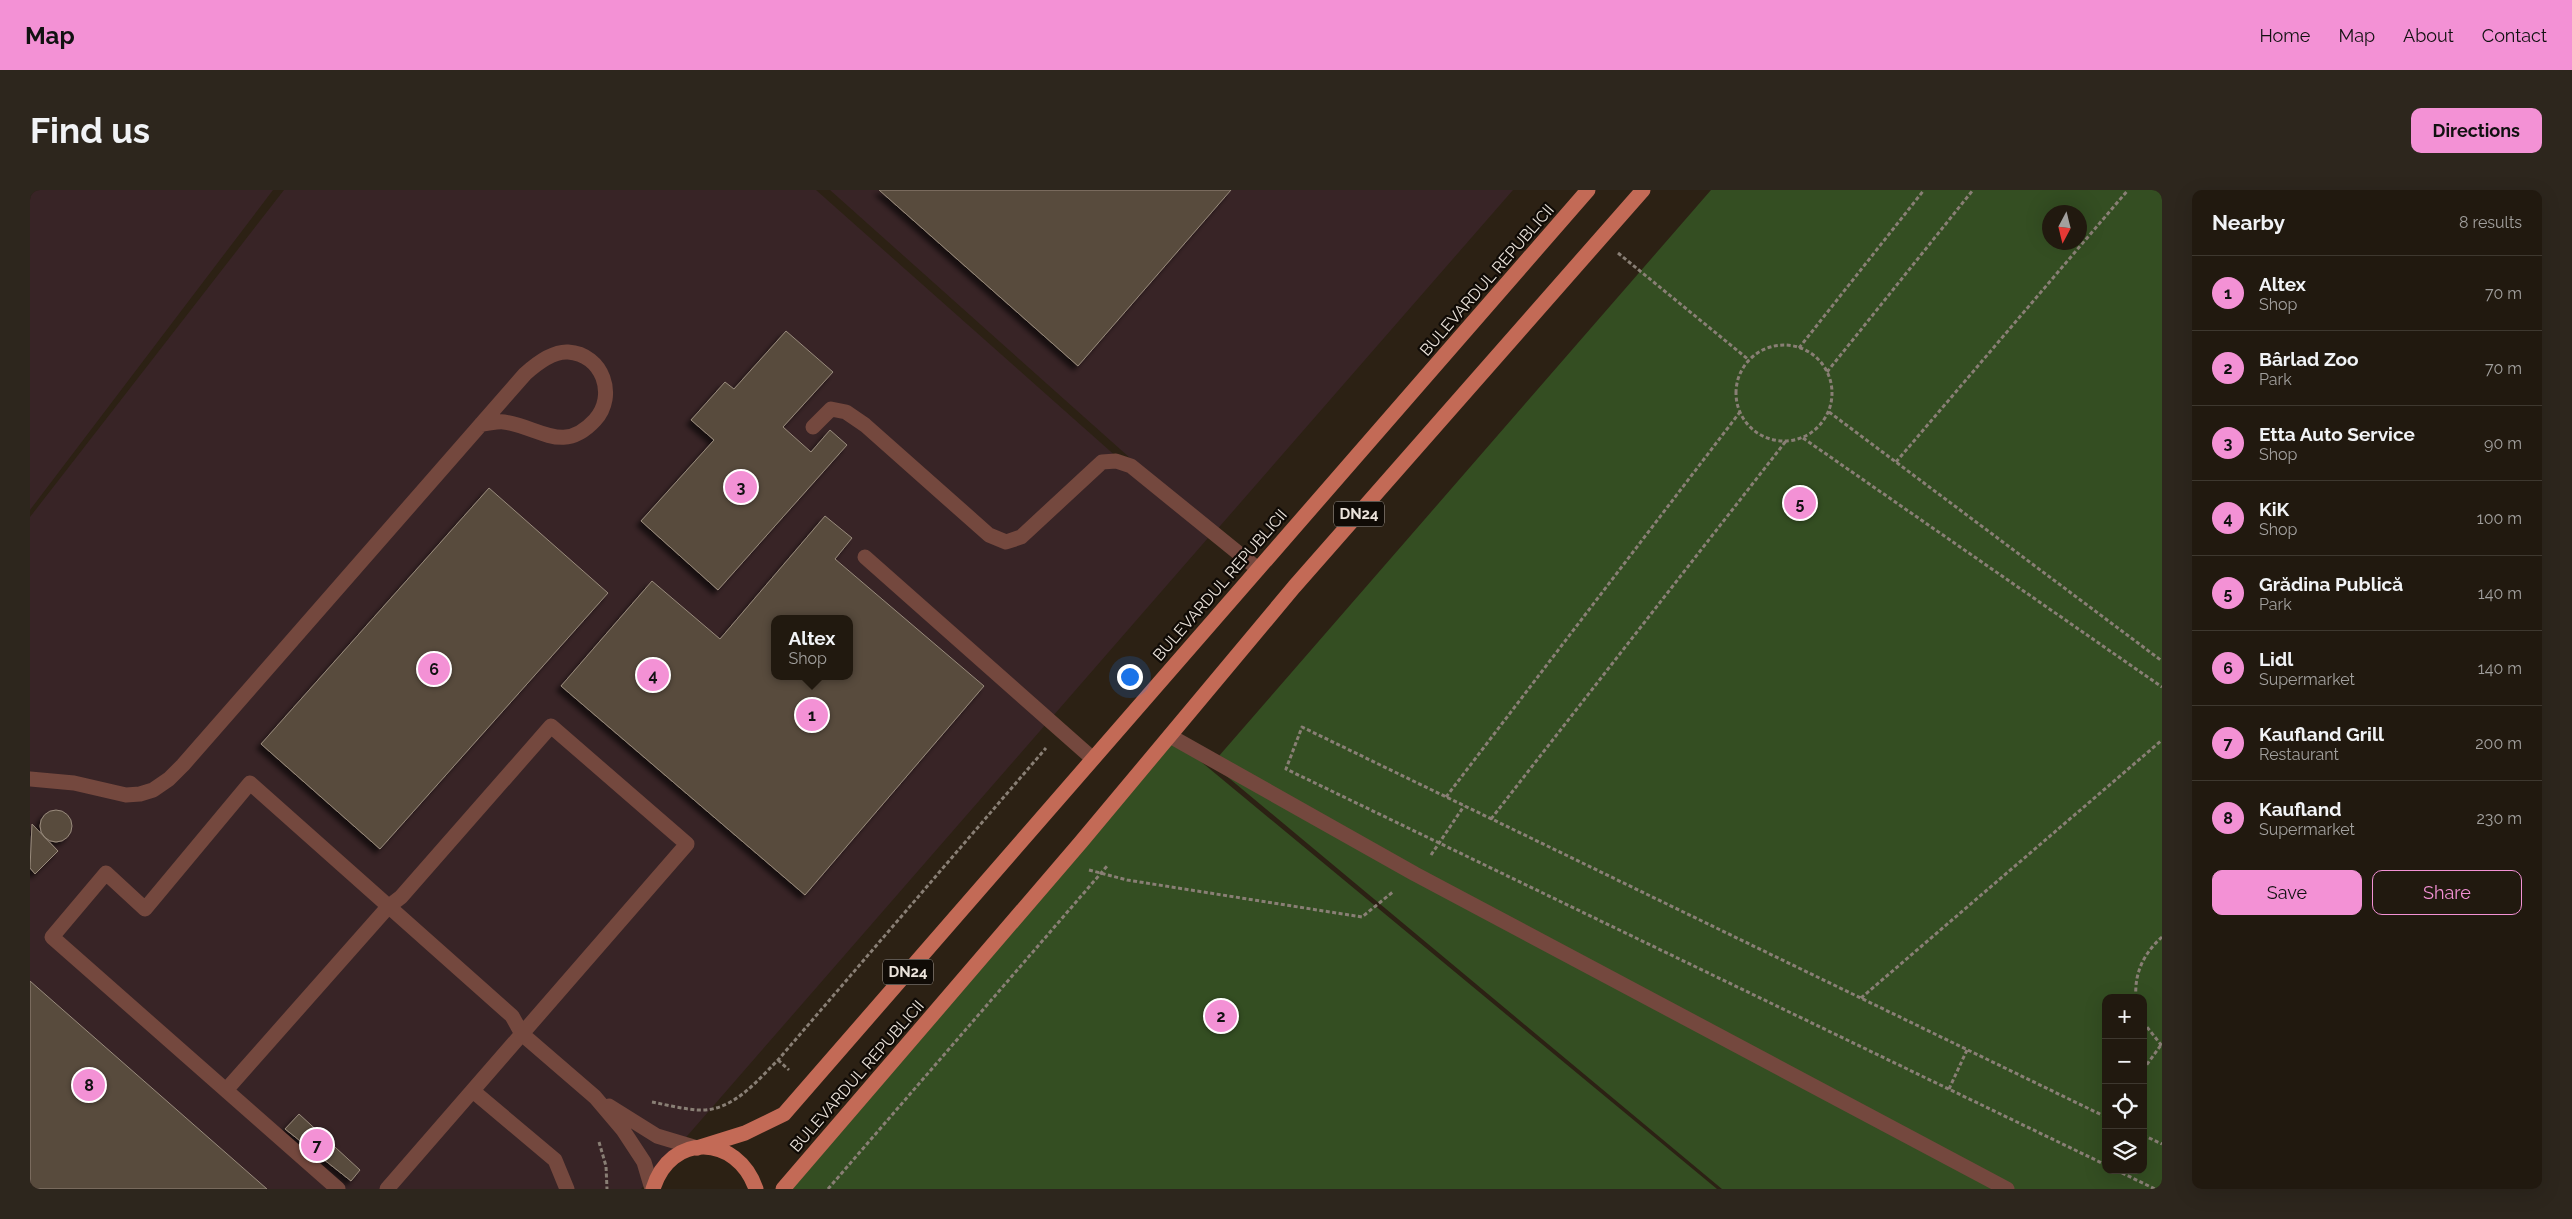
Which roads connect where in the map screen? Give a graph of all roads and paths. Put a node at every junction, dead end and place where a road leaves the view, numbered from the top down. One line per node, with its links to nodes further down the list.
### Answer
1 (1588, 190): 18 (main road, BULEVARDUL REPUBLICII / DN24)
2 (1643, 190): 6 (main road, BULEVARDUL REPUBLICII / DN24)
3 (1924, 190): 7 (path)
4 (1973, 190): 9 (path)
5 (2128, 190): 16 (path)
6 (1599, 239): 8 (path); 22 (main road, BULEVARDUL REPUBLICII / DN24)
7 (1799, 348): 8 (path); 9 (path)
8 (1750, 360): 10 (path)
9 (1827, 372): 11 (path)
10 (1740, 412): 15 (path); 26 (path)
11 (1829, 412): 14 (path); 16 (path)
12 (481, 424): 12 (lane); 25 (lane)
13 (813, 428): 18 (lane)
14 (1803, 438): 15 (path); 20 (path)
15 (1786, 441): 28 (path)
16 (1896, 462): 19 (path)
17 (865, 557): 21 (lane)
18 (1258, 569): 24 (main road, BULEVARDUL REPUBLICII / DN24)
19 (2162, 661)
20 (2162, 687)
21 (1061, 730): 24 (lane); 47 (path)
22 (1170, 736): 30 (main road, BULEVARDUL REPUBLICII / DN24); 33 (lane)
23 (2162, 740): 37 (path)
24 (1092, 758): 52 (main road, BULEVARDUL REPUBLICII / DN24)
25 (30, 779)
26 (1446, 797): 27 (path); 29 (path)
27 (1464, 806): 28 (path); 29 (path)
28 (1491, 819): 37 (path)
29 (1441, 844): 33 (path); 43 (path)
30 (1062, 863): 32 (path); 61 (main road, BULEVARDUL REPUBLICII / DN24)
31 (1108, 865): 32 (path)
32 (1102, 873): 33 (path); 62 (path)
33 (1415, 874): 63 (lane)
34 (388, 907): 39 (lane); 39 (lane); 44 (lane); 44 (lane)
35 (2162, 937): 36 (path)
36 (2136, 994)
37 (1861, 998): 41 (path)
38 (2147, 1027): 40 (path)
39 (522, 1034): 45 (lane); 46 (lane)
40 (2162, 1046): 42 (path)
41 (1967, 1050): 43 (path); 48 (path)
42 (2147, 1065)
43 (1949, 1089): 53 (path)
44 (227, 1090): 55 (lane)
45 (473, 1091): 56 (lane); 57 (lane)
46 (594, 1097): 52 (lane); 59 (lane)
47 (644, 1098)
48 (2102, 1115)
49 (2147, 1137): 51 (path)
50 (599, 1140): 58 (path)
51 (2162, 1144)
52 (697, 1148): 59 (main road, BULEVARDUL REPUBLICII / DN24); 60 (main road, BULEVARDUL REPUBLICII / DN24)
53 (2102, 1163)
54 (2124, 1174): 64 (path)
55 (338, 1189)
56 (387, 1189)
57 (567, 1189)
58 (607, 1189)
59 (652, 1189)
60 (756, 1189)
61 (783, 1189)
62 (828, 1189)
63 (2008, 1189)
64 (2155, 1189)

